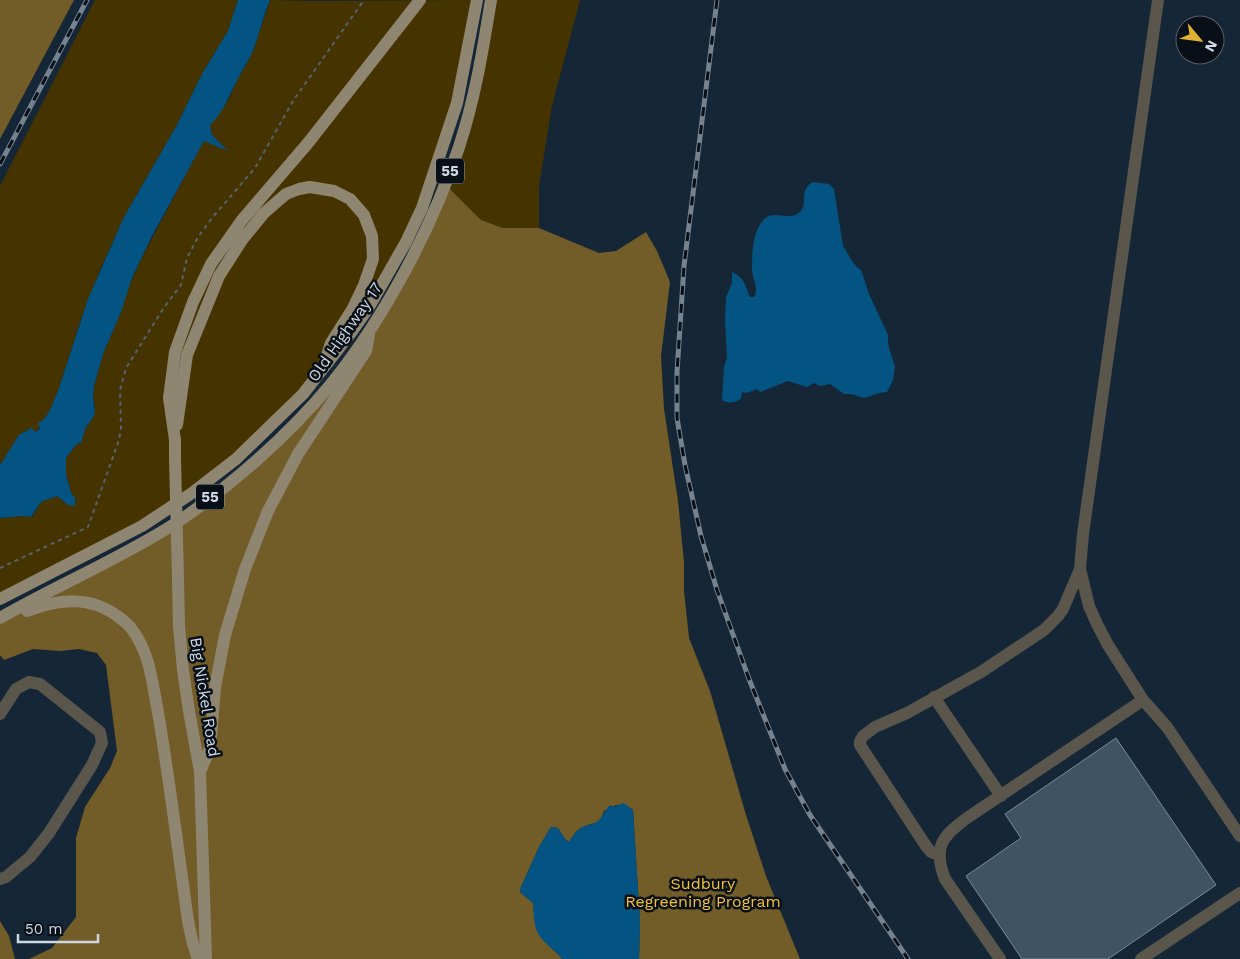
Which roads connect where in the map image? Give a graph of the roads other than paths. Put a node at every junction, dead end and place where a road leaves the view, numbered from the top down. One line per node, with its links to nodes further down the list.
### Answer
1 (420, 0): 7 (main road)
2 (477, 0): 6 (main road, Old Highway 17 / 55)
3 (491, 0): 5 (main road, Old Highway 17 / 55)
4 (1158, 0): 8 (street)
5 (371, 328): 10 (main road, Old Highway 17 / 55); 14 (main road)
6 (321, 372): 7 (main road); 9 (main road, Old Highway 17 / 55)
7 (175, 440): 14 (main road, Big Nickel Road, bridge)
8 (1080, 569): 11 (street); 12 (street)
9 (0, 599)
10 (4, 616): 20 (main road)
11 (934, 697): 15 (street); 17 (street)
12 (1144, 700): 15 (street); 16 (street)
13 (0, 714): 18 (street)
14 (200, 772): 21 (main road, Big Nickel Road)
15 (1001, 796): 17 (street)
16 (1240, 836)
17 (939, 855): 22 (street)
18 (0, 879)
19 (1240, 893): 23 (street)
20 (198, 959)
21 (206, 959)
22 (1000, 959)
23 (1141, 959)

